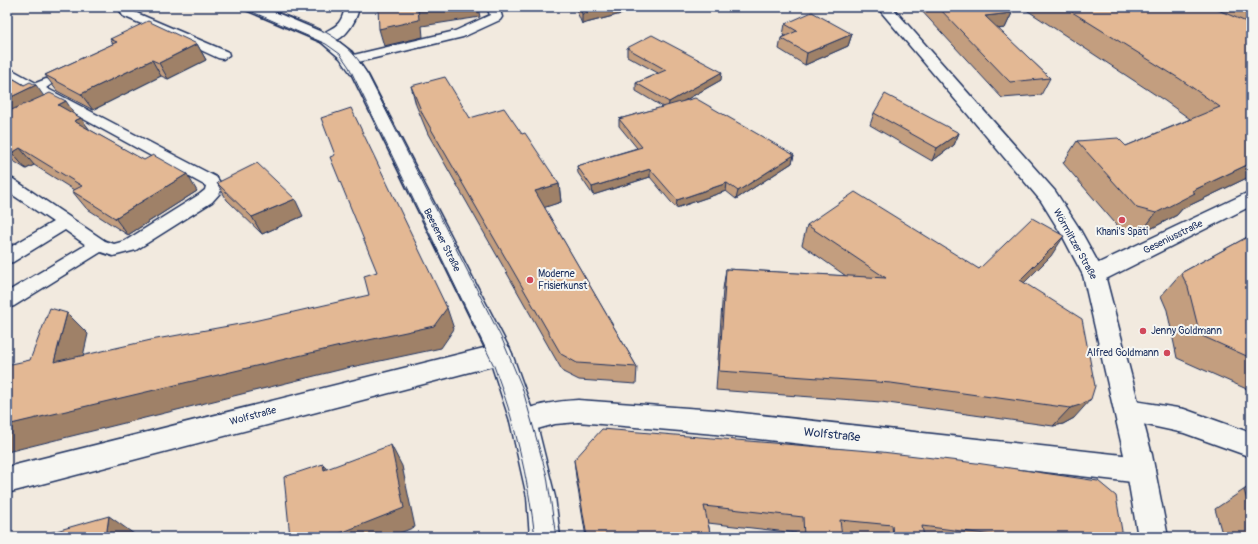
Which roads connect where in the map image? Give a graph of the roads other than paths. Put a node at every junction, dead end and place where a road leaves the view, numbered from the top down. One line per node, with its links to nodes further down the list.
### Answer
1 (124, 7): 6 (lane)
2 (251, 7): 8 (street, Beesener Straße)
3 (352, 7): 8 (street)
4 (493, 7): 10 (lane)
5 (884, 7): 19 (street, Wörmlitzer Straße)
6 (162, 28): 7 (lane); 9 (lane)
7 (141, 38)
8 (326, 39): 10 (street, Beesener Straße)
9 (223, 55)
10 (350, 60): 21 (street, Beesener Straße)
11 (7, 71): 13 (lane)
12 (57, 78): 13 (lane)
13 (36, 88): 17 (lane)
14 (7, 183): 16 (lane)
15 (1251, 198): 19 (street, Geseniusstraße)
16 (66, 222): 17 (lane); 18 (lane)
17 (99, 245): 20 (lane)
18 (7, 257)
19 (1094, 275): 22 (street, Wörmlitzer Straße)
20 (7, 301)
21 (500, 354): 23 (street, Beesener Straße); 26 (street, Wolfstraße)
22 (1128, 411): 24 (street); 25 (street, Wörmlitzer Straße)
23 (523, 421): 25 (street, Wolfstraße); 27 (street, Beesener Straße)
24 (1251, 445)
25 (1141, 470): 28 (street, Wörmlitzer Straße)
26 (7, 480)
27 (545, 537)
28 (1153, 537)

